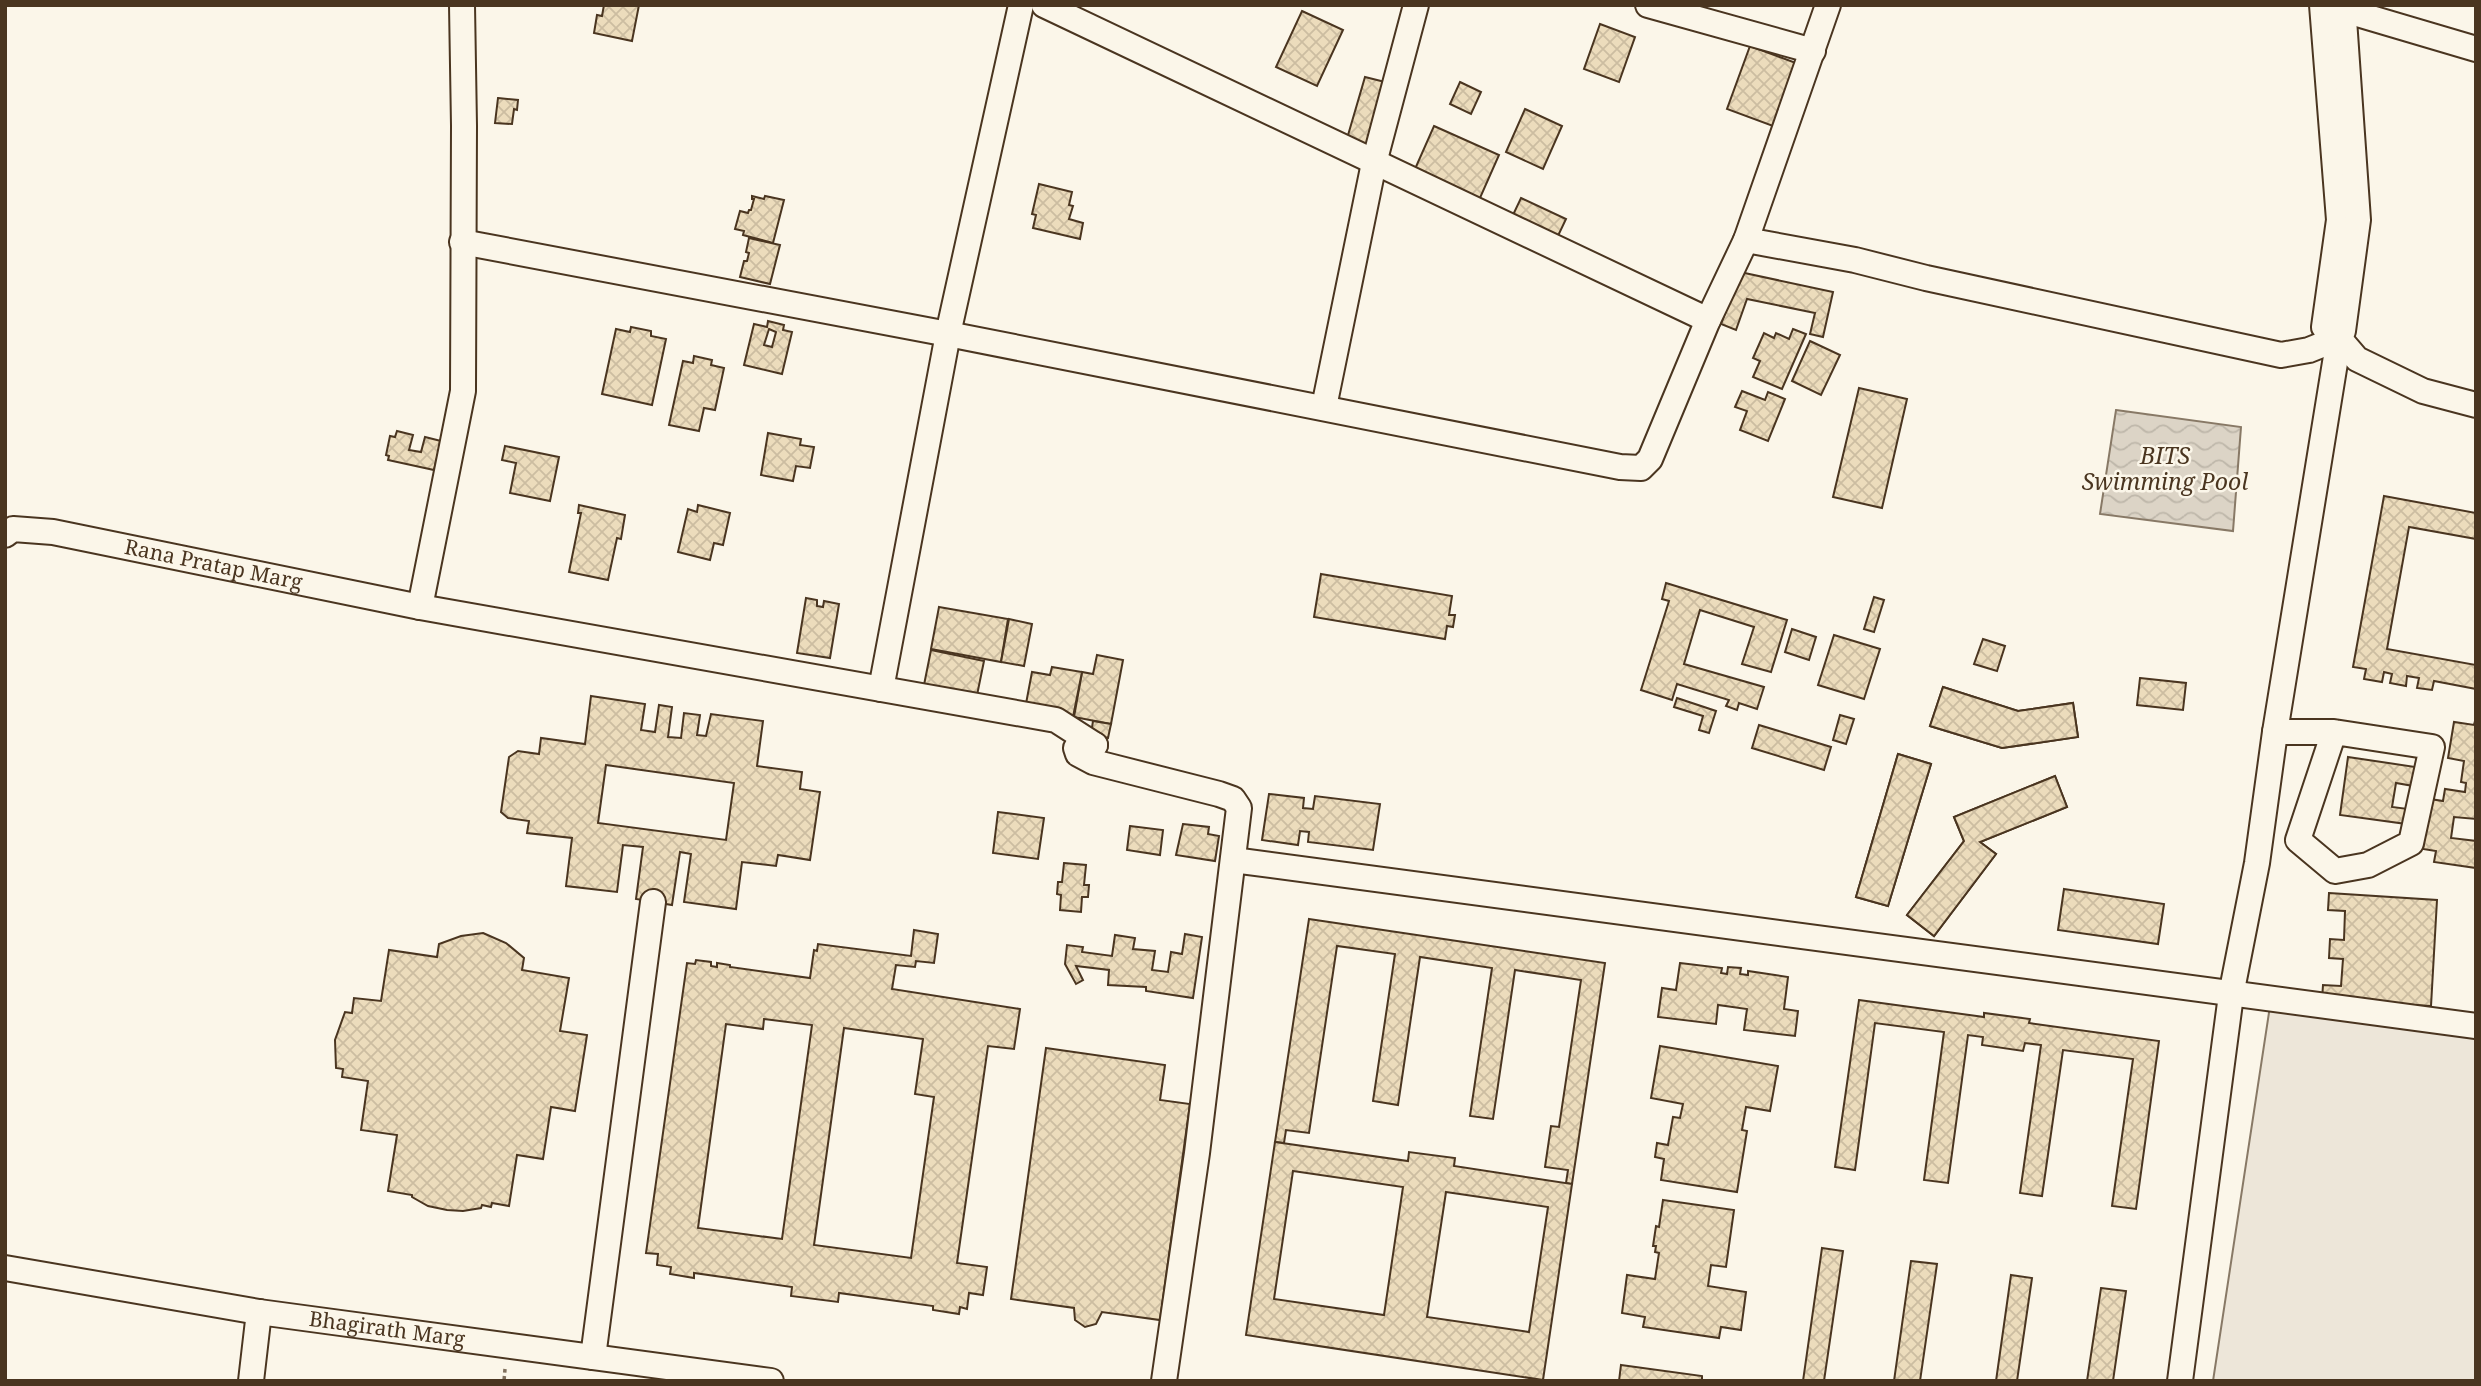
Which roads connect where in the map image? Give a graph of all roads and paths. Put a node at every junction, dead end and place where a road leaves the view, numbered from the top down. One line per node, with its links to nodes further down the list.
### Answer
1 (462, 5): 12 (street)
2 (1021, 5): 14 (street)
3 (1044, 5): 10 (street)
4 (1416, 5): 10 (street)
5 (1648, 5): 9 (street)
6 (1828, 5): 9 (street)
7 (2336, 7): 8 (street); 15 (street)
8 (2476, 49)
9 (1813, 51): 11 (street)
10 (1374, 163): 13 (street); 17 (street)
11 (1746, 240): 13 (street); 15 (street)
12 (462, 243): 14 (street); 19 (street)
13 (1708, 320): 17 (street)
14 (948, 334): 17 (street); 20 (street)
15 (2339, 338): 16 (street); 21 (street)
16 (2476, 405)
17 (1324, 407)
18 (5, 535): 19 (street, Rana Pratap Marg)
19 (420, 607): 20 (street, Rana Pratap Marg)
20 (881, 689): 23 (street, Rana Pratap Marg)
21 (2275, 732): 22 (street); 25 (street)
22 (2334, 732): 22 (street)
23 (1233, 860): 25 (street); 32 (street)
24 (653, 902): 29 (street)
25 (2231, 995): 26 (street); 33 (street)
26 (2476, 1026)
27 (5, 1268): 28 (street, Bhagirath Marg)
28 (259, 1312): 29 (street, Bhagirath Marg); 30 (street)
29 (593, 1357): 31 (street, Bhagirath Marg)
30 (251, 1381)
31 (771, 1381)
32 (1164, 1381)
33 (2180, 1381)

